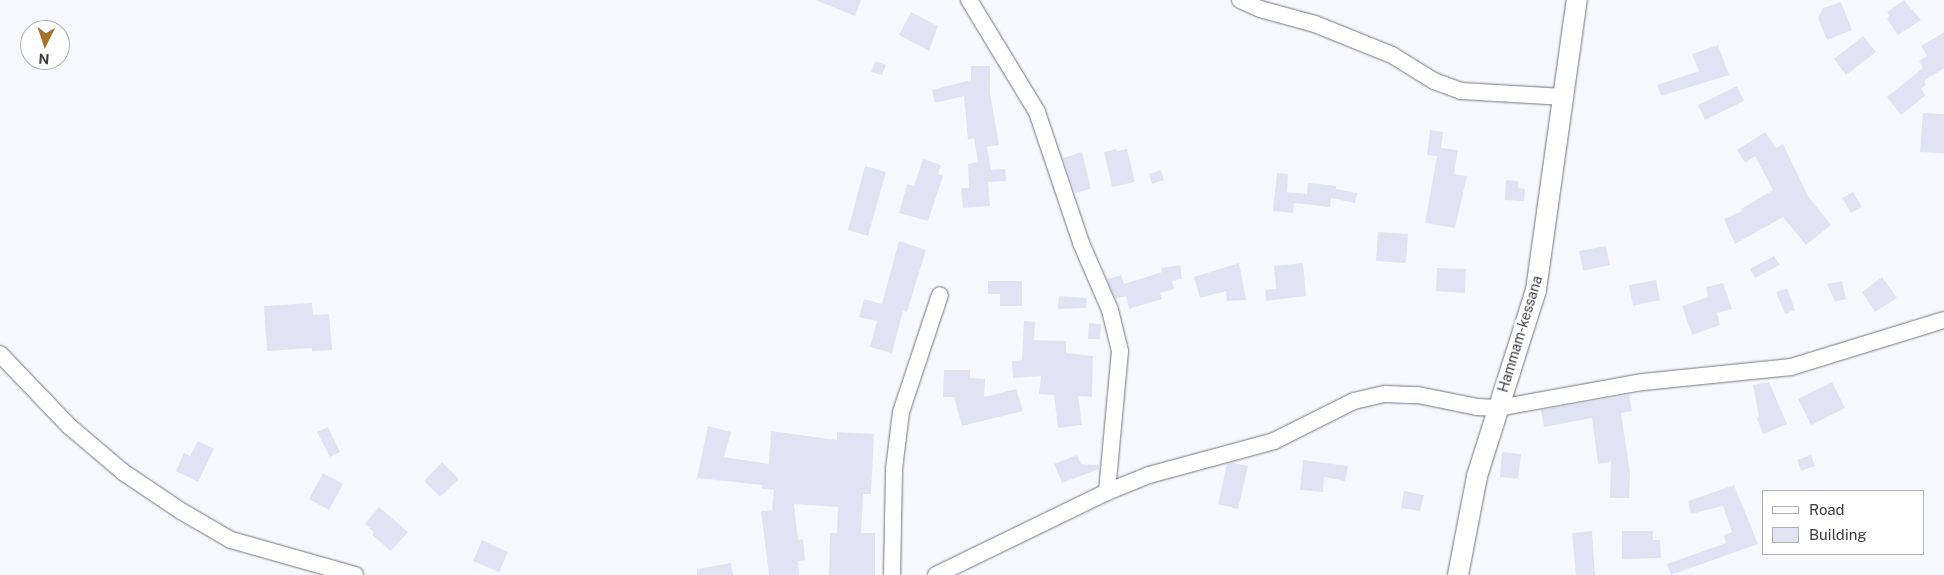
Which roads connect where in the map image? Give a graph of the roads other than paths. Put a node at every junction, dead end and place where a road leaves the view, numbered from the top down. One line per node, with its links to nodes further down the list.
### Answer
1 (969, 0): 9 (street)
2 (1240, 0): 4 (street)
3 (1577, 0): 4 (street, Hammam-kessana)
4 (1565, 97): 8 (street, Hammam-kessana)
5 (940, 294): 11 (street)
6 (1944, 320): 8 (street)
7 (0, 354): 10 (street)
8 (1498, 408): 9 (street); 13 (street, Hammam-kessana)
9 (1107, 492): 12 (street)
10 (355, 575)
11 (892, 575)
12 (936, 575)
13 (1458, 575)

